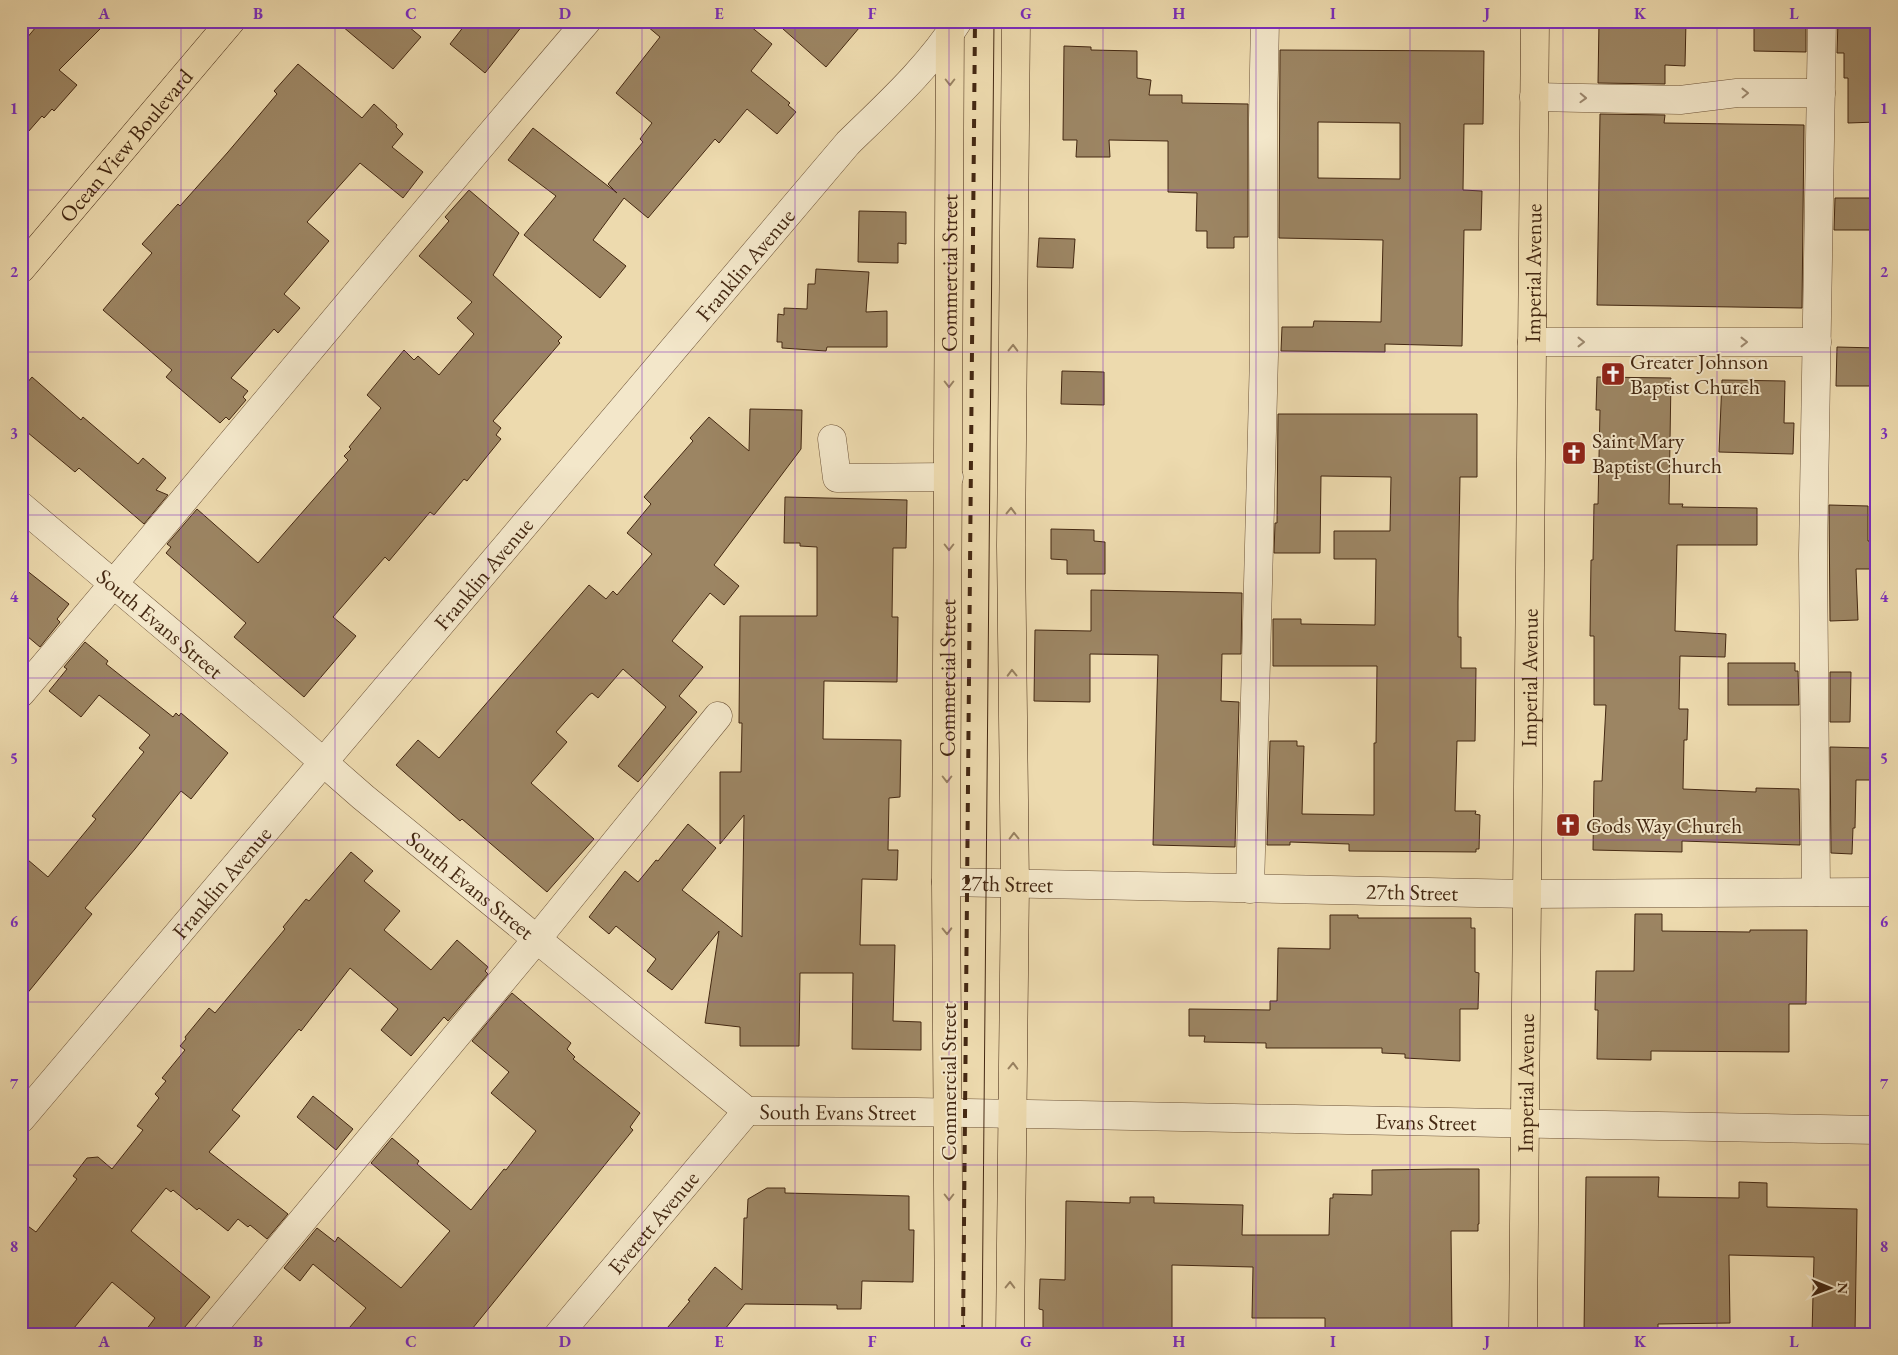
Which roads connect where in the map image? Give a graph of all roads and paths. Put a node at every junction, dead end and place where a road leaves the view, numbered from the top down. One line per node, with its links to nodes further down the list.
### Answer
1 (232, 21): 10 (main road, Ocean View Boulevard)
2 (587, 21): 16 (street)
3 (1016, 21): 21 (main road, one-way to 3)
4 (1265, 21): 22 (street)
5 (1535, 21): 9 (main road, Imperial Avenue)
6 (1822, 21): 8 (street)
7 (949, 24): 14 (main road, Commercial Street, one-way to 14); 19 (street, Franklin Avenue)
8 (1821, 93): 9 (street, one-way to 8); 12 (street)
9 (1534, 96): 11 (main road, Imperial Avenue)
10 (21, 268)
11 (1532, 342): 12 (street, one-way to 12); 25 (main road, Imperial Avenue)
12 (1817, 342): 23 (street)
13 (832, 439): 14 (street)
14 (949, 477): 20 (main road, Commercial Street, one-way to 20)
15 (21, 506): 16 (street, South Evans Street)
16 (114, 584): 17 (street); 19 (street, South Evans Street)
17 (21, 693)
18 (718, 716): 26 (street)
19 (322, 763): 26 (street, South Evans Street); 30 (street, Franklin Avenue)
20 (946, 882): 21 (street, 27th Street); 28 (main road, Commercial Street, one-way to 28)
21 (1015, 884): 22 (street, 27th Street); 29 (main road, one-way to 21)
22 (1250, 889): 25 (street, 27th Street)
23 (1816, 892): 24 (street, 27th Street); 25 (street, 27th Street)
24 (1877, 892)
25 (1527, 894): 31 (main road, Imperial Avenue)
26 (536, 940): 27 (street, South Evans Street); 33 (street)
27 (747, 1112): 28 (street, South Evans Street); 34 (street, Everett Avenue)
28 (962, 1114): 29 (street, Evans Street); 35 (main road, Commercial Street, one-way to 35)
29 (1012, 1115): 31 (street, Evans Street); 36 (main road, one-way to 29)
30 (21, 1119)
31 (1526, 1124): 32 (street, Evans Street); 37 (main road, Imperial Avenue)
32 (1877, 1130)
33 (208, 1334)
34 (559, 1334)
35 (950, 1334)
36 (1010, 1334)
37 (1523, 1334)

